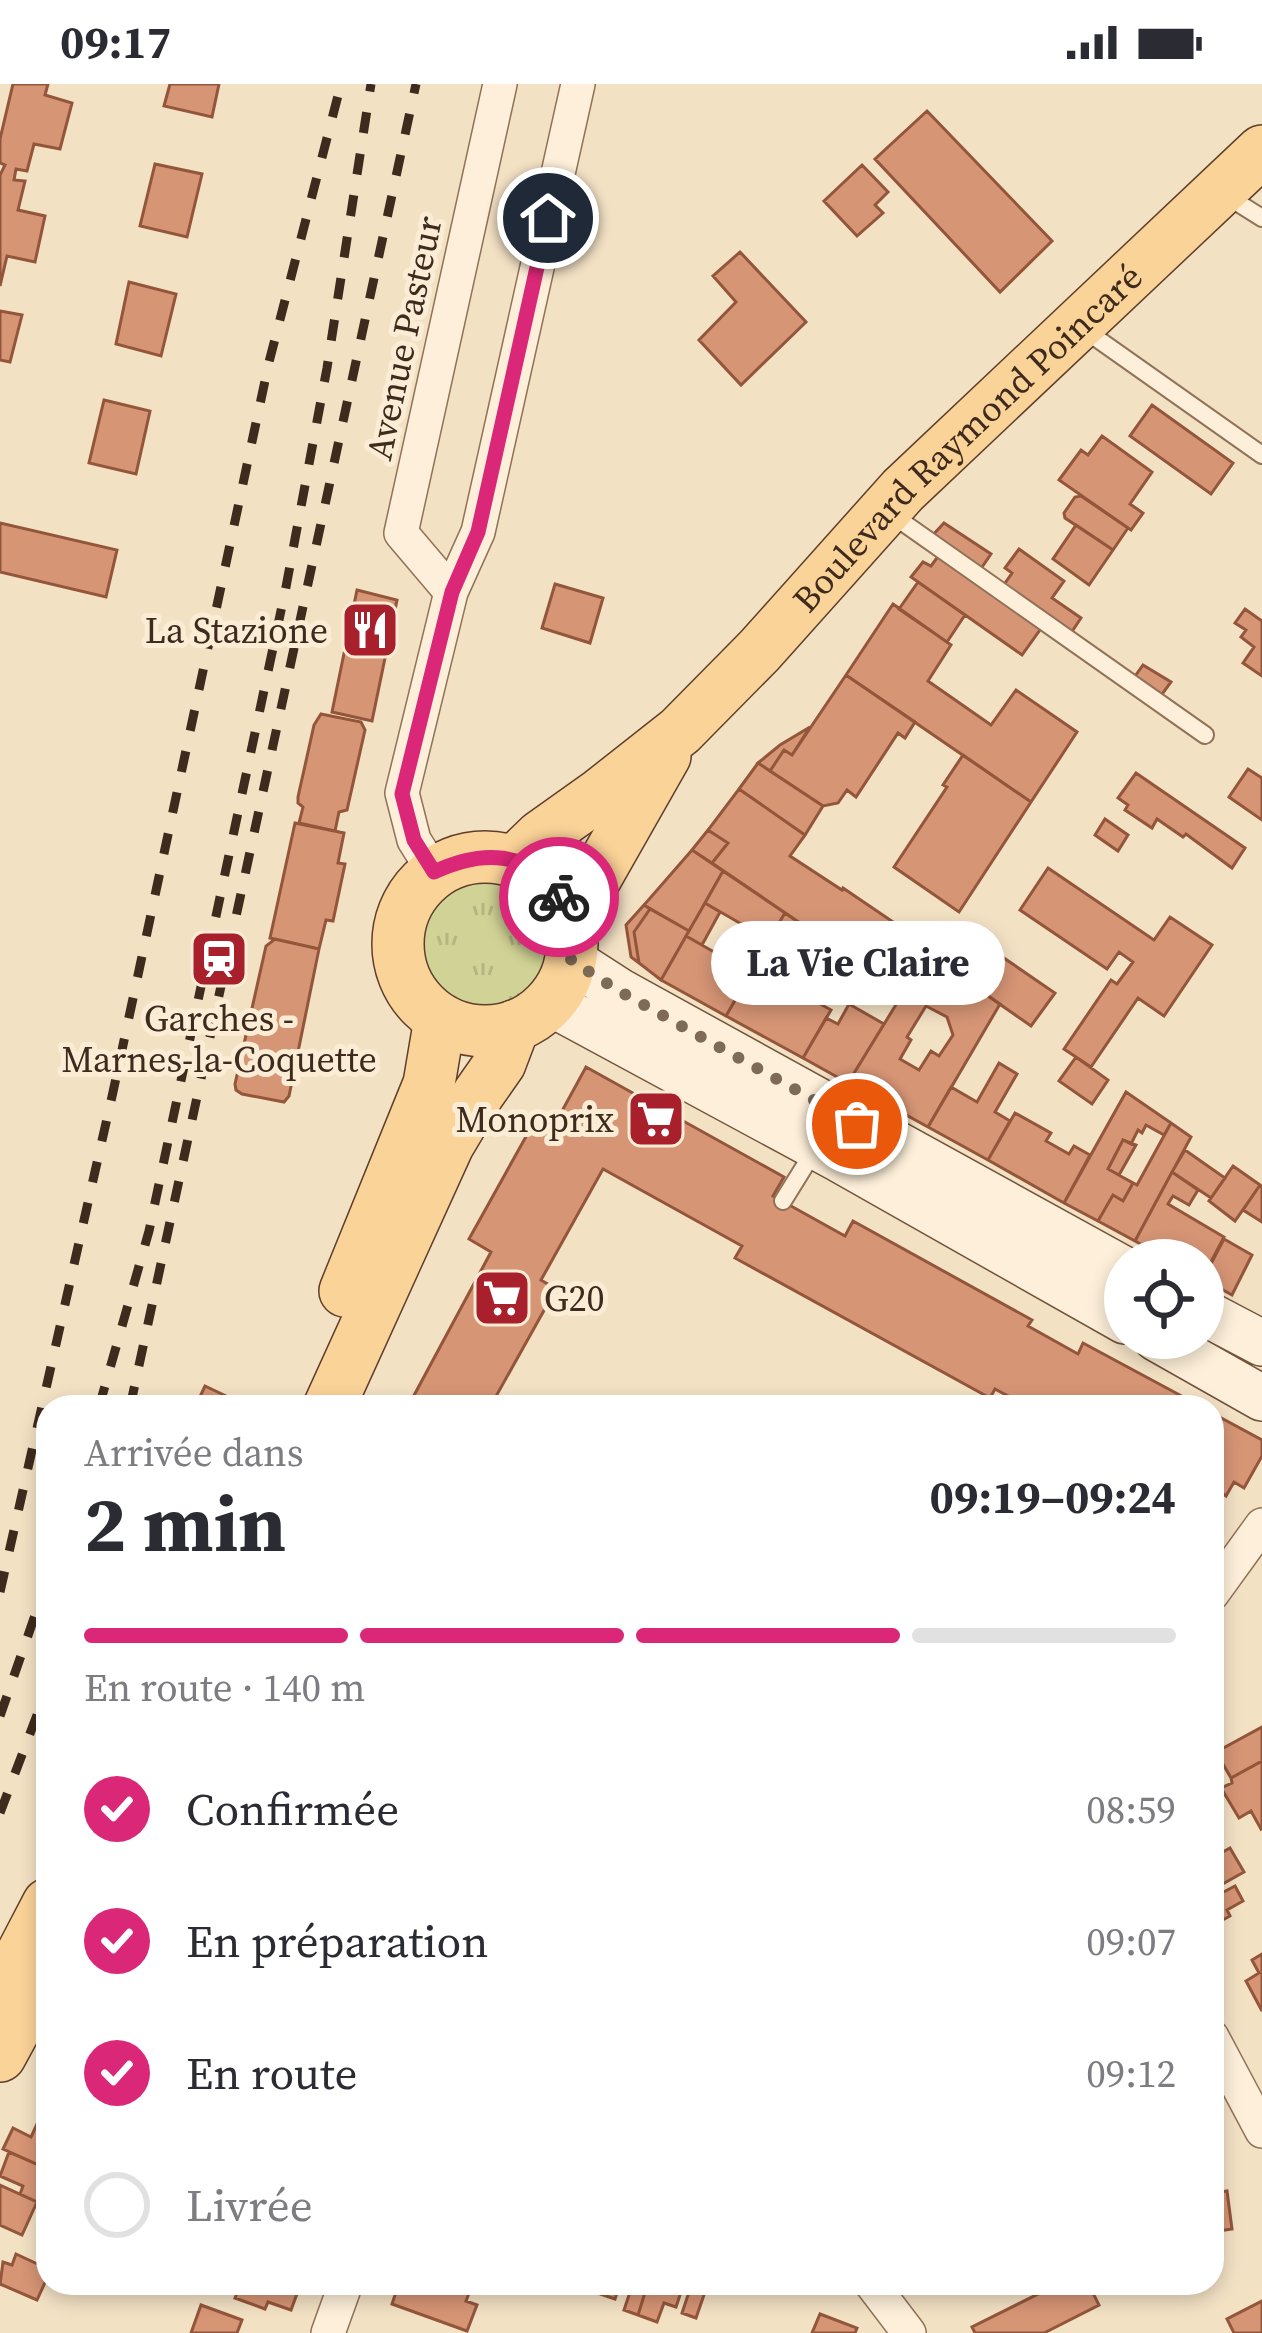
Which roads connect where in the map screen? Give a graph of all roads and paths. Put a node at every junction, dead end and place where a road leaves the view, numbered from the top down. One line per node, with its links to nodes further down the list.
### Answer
1 (500, 84): 9 (street, Avenue Pasteur)
2 (578, 84): 9 (street)
3 (1262, 151): 4 (main road, Boulevard Raymond Poincaré)
4 (1219, 191): 5 (lane); 6 (main road, Boulevard Raymond Poincaré)
5 (1262, 218)
6 (1076, 324): 7 (lane); 8 (main road, Boulevard Raymond Poincaré)
7 (1262, 455)
8 (885, 510): 11 (main road, Boulevard Raymond Poincaré); 12 (lane)
9 (450, 549): 10 (street); 10 (street, Avenue Pasteur)
10 (452, 592): 14 (street)
11 (680, 730): 13 (main road); 15 (main road)
12 (1204, 735)
13 (515, 861): 14 (main road); 15 (main road)
14 (434, 872): 16 (main road)
15 (551, 975): 16 (main road); 17 (street); 19 (street); 25 (main road)
16 (440, 1019): 24 (main road)
17 (817, 1147): 18 (lane); 20 (street)
18 (783, 1202)
19 (1104, 1258)
20 (1104, 1309)
21 (1224, 1323): 22 (street)
22 (1262, 1343)
23 (1193, 1359): 26 (street)
24 (299, 1395)
25 (334, 1395)
26 (1262, 1398)
27 (1262, 1526): 28 (street)
28 (1224, 1578)
29 (36, 1927): 31 (main road)
30 (36, 1990): 32 (main road)
31 (0, 1996)
32 (0, 2056)
33 (1224, 2060): 34 (street)
34 (1262, 2131)
35 (342, 2295): 37 (street)
36 (880, 2295): 38 (street)
37 (328, 2333)
38 (909, 2333)

